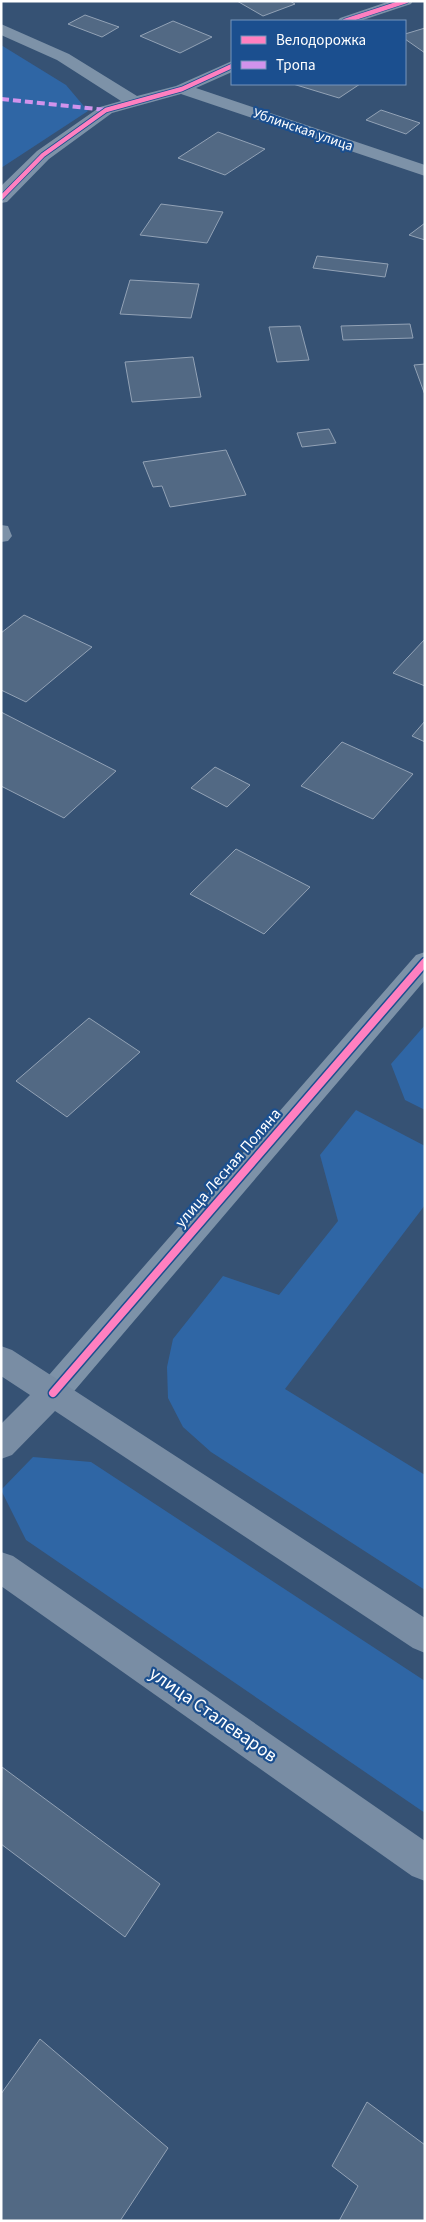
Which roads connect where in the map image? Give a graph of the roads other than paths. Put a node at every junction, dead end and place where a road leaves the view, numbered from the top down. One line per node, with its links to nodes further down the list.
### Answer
1 (406, 1): 2 (street)
2 (348, 20)
3 (1, 29): 6 (street)
4 (231, 66): 5 (street)
5 (182, 89): 6 (street); 7 (street, Ублинская улица)
6 (133, 101): 8 (street)
7 (425, 171)
8 (1, 198)
9 (1, 532): 10 (street)
10 (1, 536)
11 (425, 962): 13 (street, улица Лесная Поляна)
12 (1, 1359): 13 (main road)
13 (53, 1393): 14 (main road); 16 (main road)
14 (1, 1445)
15 (1, 1567): 17 (main road, улица Сталеваров)
16 (425, 1637)
17 (425, 1862)

